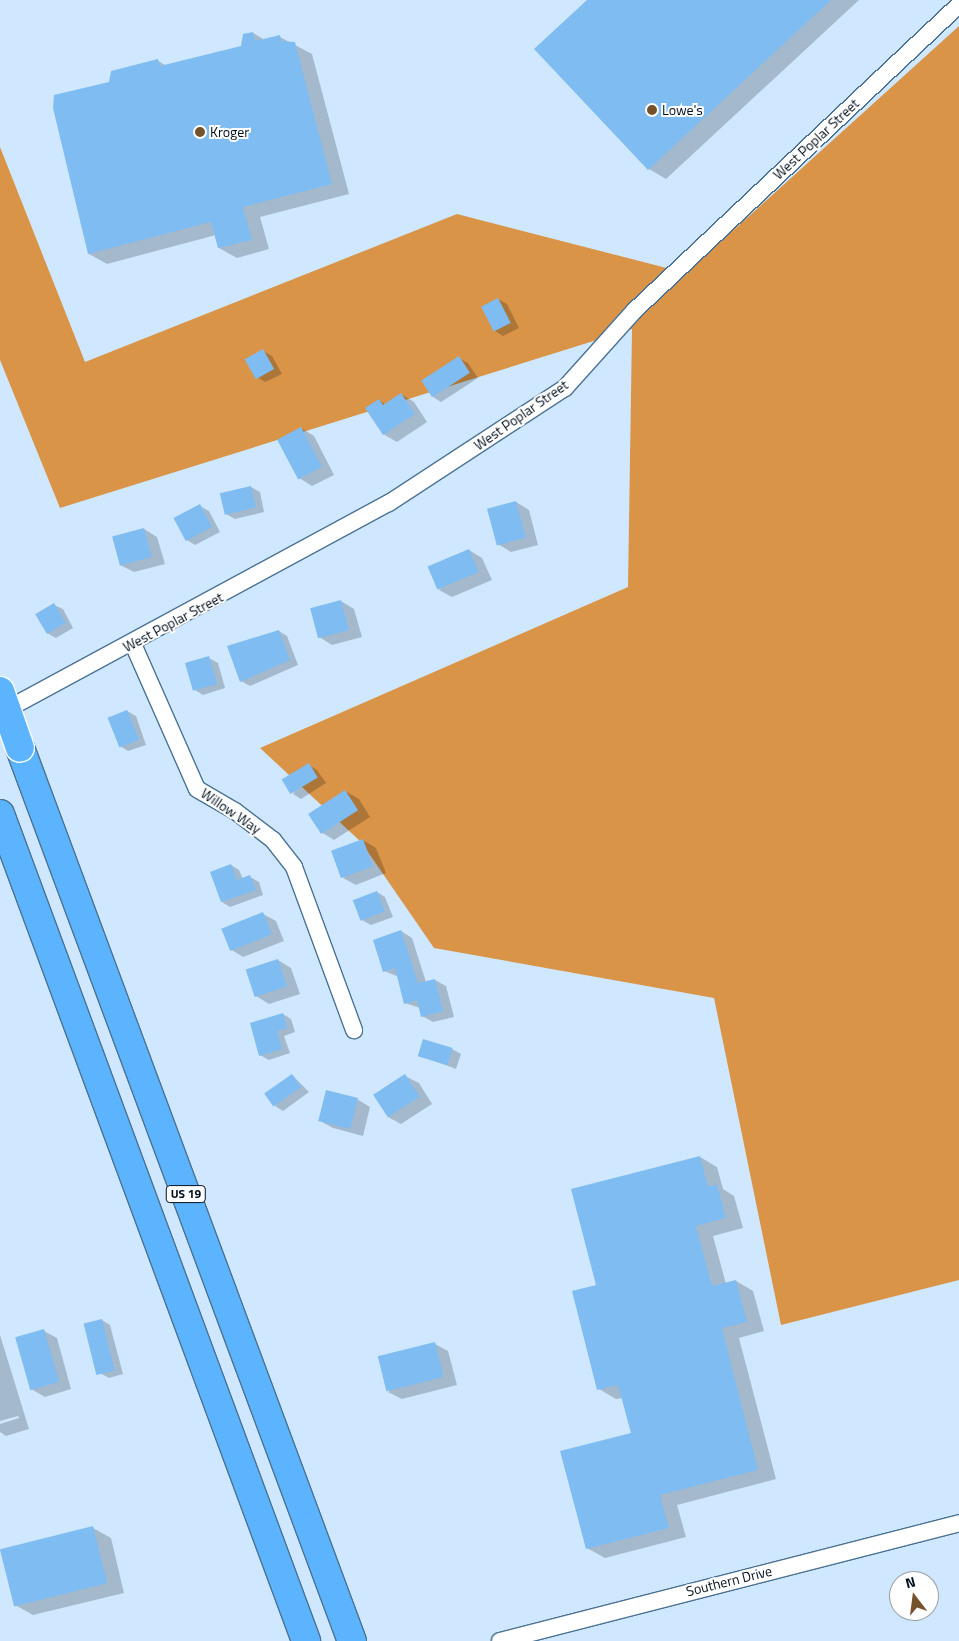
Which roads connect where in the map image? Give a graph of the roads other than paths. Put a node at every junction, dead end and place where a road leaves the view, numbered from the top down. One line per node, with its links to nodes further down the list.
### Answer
1 (959, 5): 2 (street, West Poplar Street)
2 (133, 644): 4 (street, West Poplar Street); 6 (street, Willow Way)
3 (0, 691): 9 (highway, US 19, bridge)
4 (0, 713)
5 (0, 814): 8 (highway, US 19)
6 (354, 1030)
7 (959, 1523): 10 (street, Southern Drive)
8 (306, 1641)
9 (352, 1641)
10 (500, 1641)

